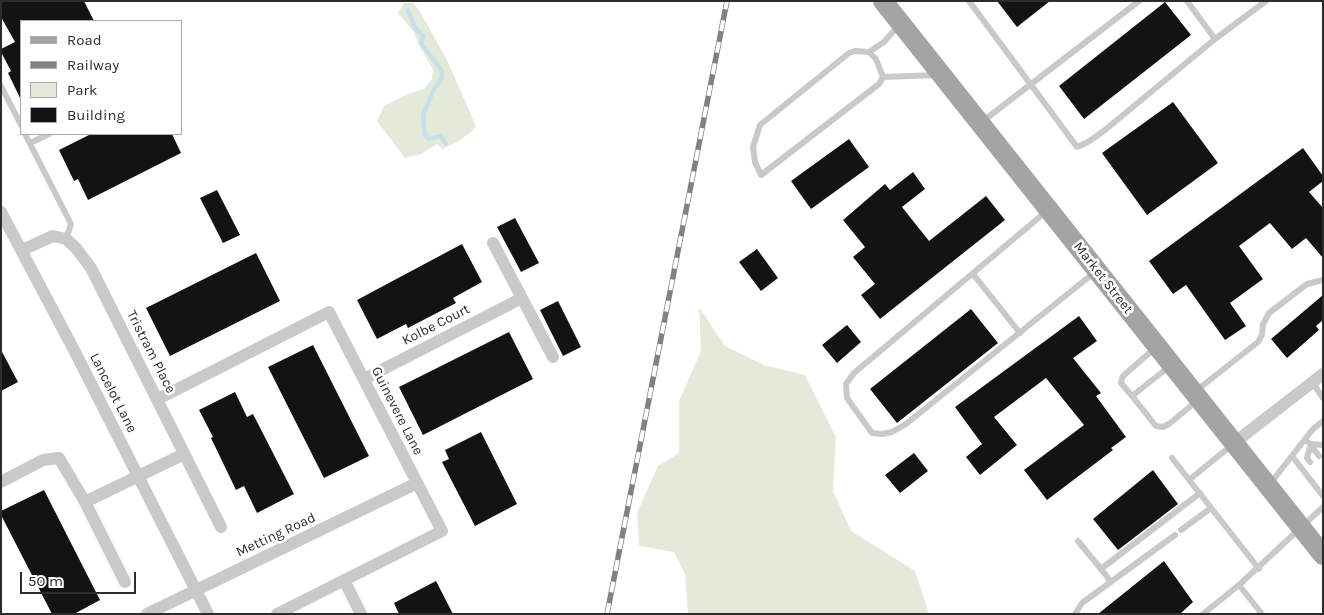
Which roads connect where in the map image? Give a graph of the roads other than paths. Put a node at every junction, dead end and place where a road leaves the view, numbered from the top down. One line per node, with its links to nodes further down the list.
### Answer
1 (883, 1): 6 (main road, Market Street)
2 (969, 1): 11 (lane)
3 (1139, 1): 11 (lane)
4 (1188, 1): 7 (lane)
5 (1266, 1): 7 (lane)
6 (900, 23): 8 (lane); 9 (main road, Market Street)
7 (1216, 39): 11 (lane)
8 (869, 52): 10 (lane); 10 (lane)
9 (942, 75): 10 (lane); 14 (main road, Market Street)
10 (883, 77)
11 (1030, 84): 14 (lane)
12 (1, 86): 13 (lane)
13 (20, 124)
14 (980, 124): 18 (main road, Market Street)
15 (26, 135): 17 (lane)
16 (47, 135): 17 (lane)
17 (30, 143): 20 (lane)
18 (1048, 209): 23 (main road, Market Street); 24 (lane)
19 (1, 212): 22 (street, Lancelot Lane)
20 (66, 239): 22 (street); 37 (street, Tristram Place)
21 (493, 242): 26 (street)
22 (22, 250): 48 (street, Lancelot Lane)
23 (1097, 270): 27 (lane); 28 (main road, Market Street)
24 (973, 274): 27 (lane); 27 (lane)
25 (1323, 280): 35 (lane)
26 (522, 298): 29 (street); 32 (street, Kolbe Court)
27 (1020, 333)
28 (1157, 346): 30 (main road, Market Street); 34 (lane)
29 (553, 357)
30 (1172, 364): 34 (lane); 35 (main road, Market Street)
31 (1323, 374): 33 (street)
32 (364, 379): 37 (street, Guinevere Lane); 51 (street, Guinevere Lane)
33 (1312, 382): 36 (lane); 40 (street)
34 (1132, 396): 35 (lane)
35 (1196, 396): 40 (main road, Market Street)
36 (1323, 398)
37 (158, 399): 43 (street, Tristram Place)
38 (1323, 421): 39 (lane)
39 (1306, 438): 41 (lane); 44 (lane)
40 (1234, 443): 49 (lane); 52 (main road, Market Street)
41 (1311, 444): 42 (lane); 45 (lane); 47 (lane)
42 (1323, 445)
43 (184, 454): 48 (street); 58 (street, Tristram Place)
44 (1292, 456): 52 (lane); 54 (lane)
45 (1319, 456)
46 (1172, 458): 49 (lane)
47 (1310, 462)
48 (138, 476): 55 (street); 70 (street, Lancelot Lane)
49 (1189, 480): 53 (lane)
50 (1, 482): 55 (street)
51 (417, 483): 66 (street, Guinevere Lane); 70 (street, Metting Road)
52 (1268, 486): 59 (main road, Market Street)
53 (1200, 493): 57 (lane); 64 (lane)
54 (1323, 496)
55 (85, 502): 67 (street)
56 (1323, 507): 59 (lane)
57 (1210, 508): 60 (lane); 65 (lane)
58 (222, 526)
59 (1301, 526): 63 (main road, Market Street); 65 (lane)
60 (1181, 530)
61 (1175, 535): 68 (lane)
62 (1078, 541): 64 (lane)
63 (1321, 550)
64 (1101, 569): 68 (lane)
65 (1258, 569): 69 (lane)
66 (344, 580): 73 (street, Guinevere Lane); 74 (street)
67 (125, 582)
68 (1111, 582): 75 (lane)
69 (1239, 586): 76 (lane); 77 (lane)
70 (196, 589): 71 (street, Metting Road); 72 (street, Lancelot Lane)
71 (147, 614)
72 (208, 614)
73 (277, 614)
74 (361, 614)
75 (1075, 614)
76 (1203, 614)
77 (1262, 614)

